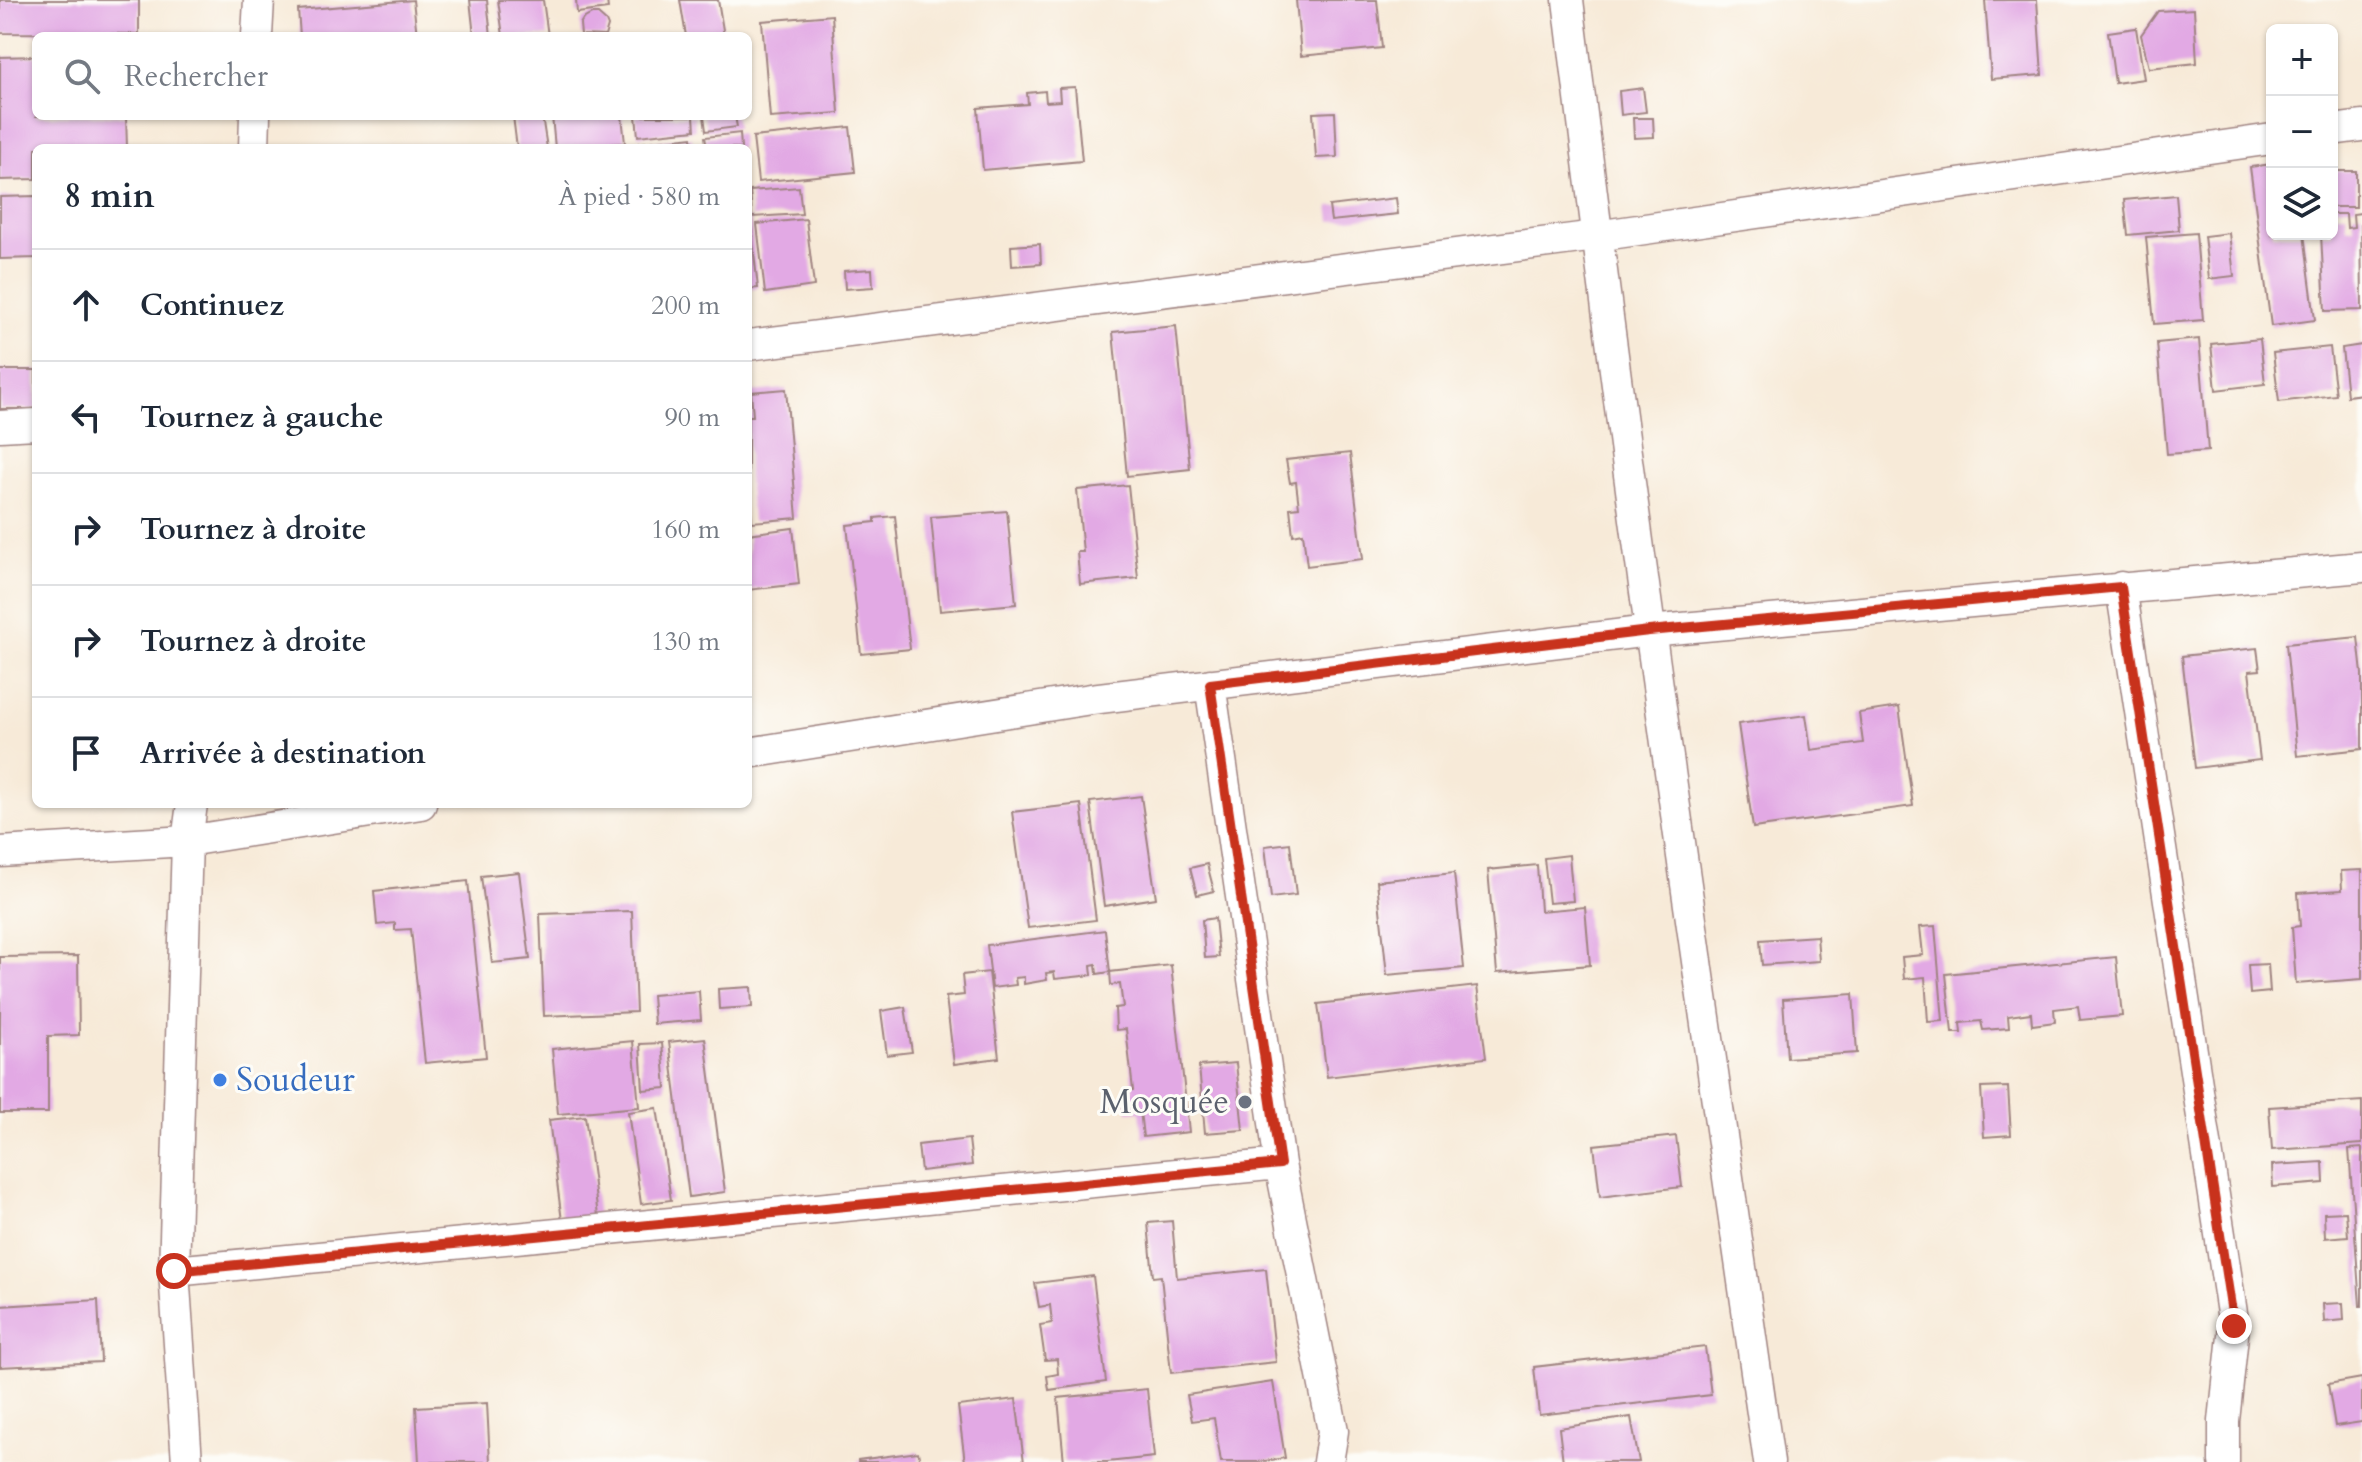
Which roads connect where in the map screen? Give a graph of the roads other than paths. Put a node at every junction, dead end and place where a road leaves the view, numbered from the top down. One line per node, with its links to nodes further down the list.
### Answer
1 (259, 0): 3 (street)
2 (1568, 0): 9 (street)
3 (257, 32)
4 (255, 120): 8 (street)
5 (2362, 126): 6 (street)
6 (2338, 129)
7 (2266, 140): 9 (street)
8 (254, 144)
9 (1596, 236): 10 (street); 15 (street)
10 (752, 344)
11 (32, 424): 12 (street)
12 (0, 426)
13 (2362, 567): 14 (street)
14 (2121, 587): 15 (street); 27 (street)
15 (1649, 631): 16 (street); 26 (street)
16 (1210, 684): 17 (street); 22 (street)
17 (752, 752)
18 (191, 808): 20 (street)
19 (396, 808): 20 (street)
20 (187, 841): 21 (street); 23 (street)
21 (0, 852)
22 (1280, 1164): 23 (street); 25 (street)
23 (174, 1271): 24 (street)
24 (187, 1462)
25 (1328, 1462)
26 (1769, 1462)
27 (2224, 1462)

